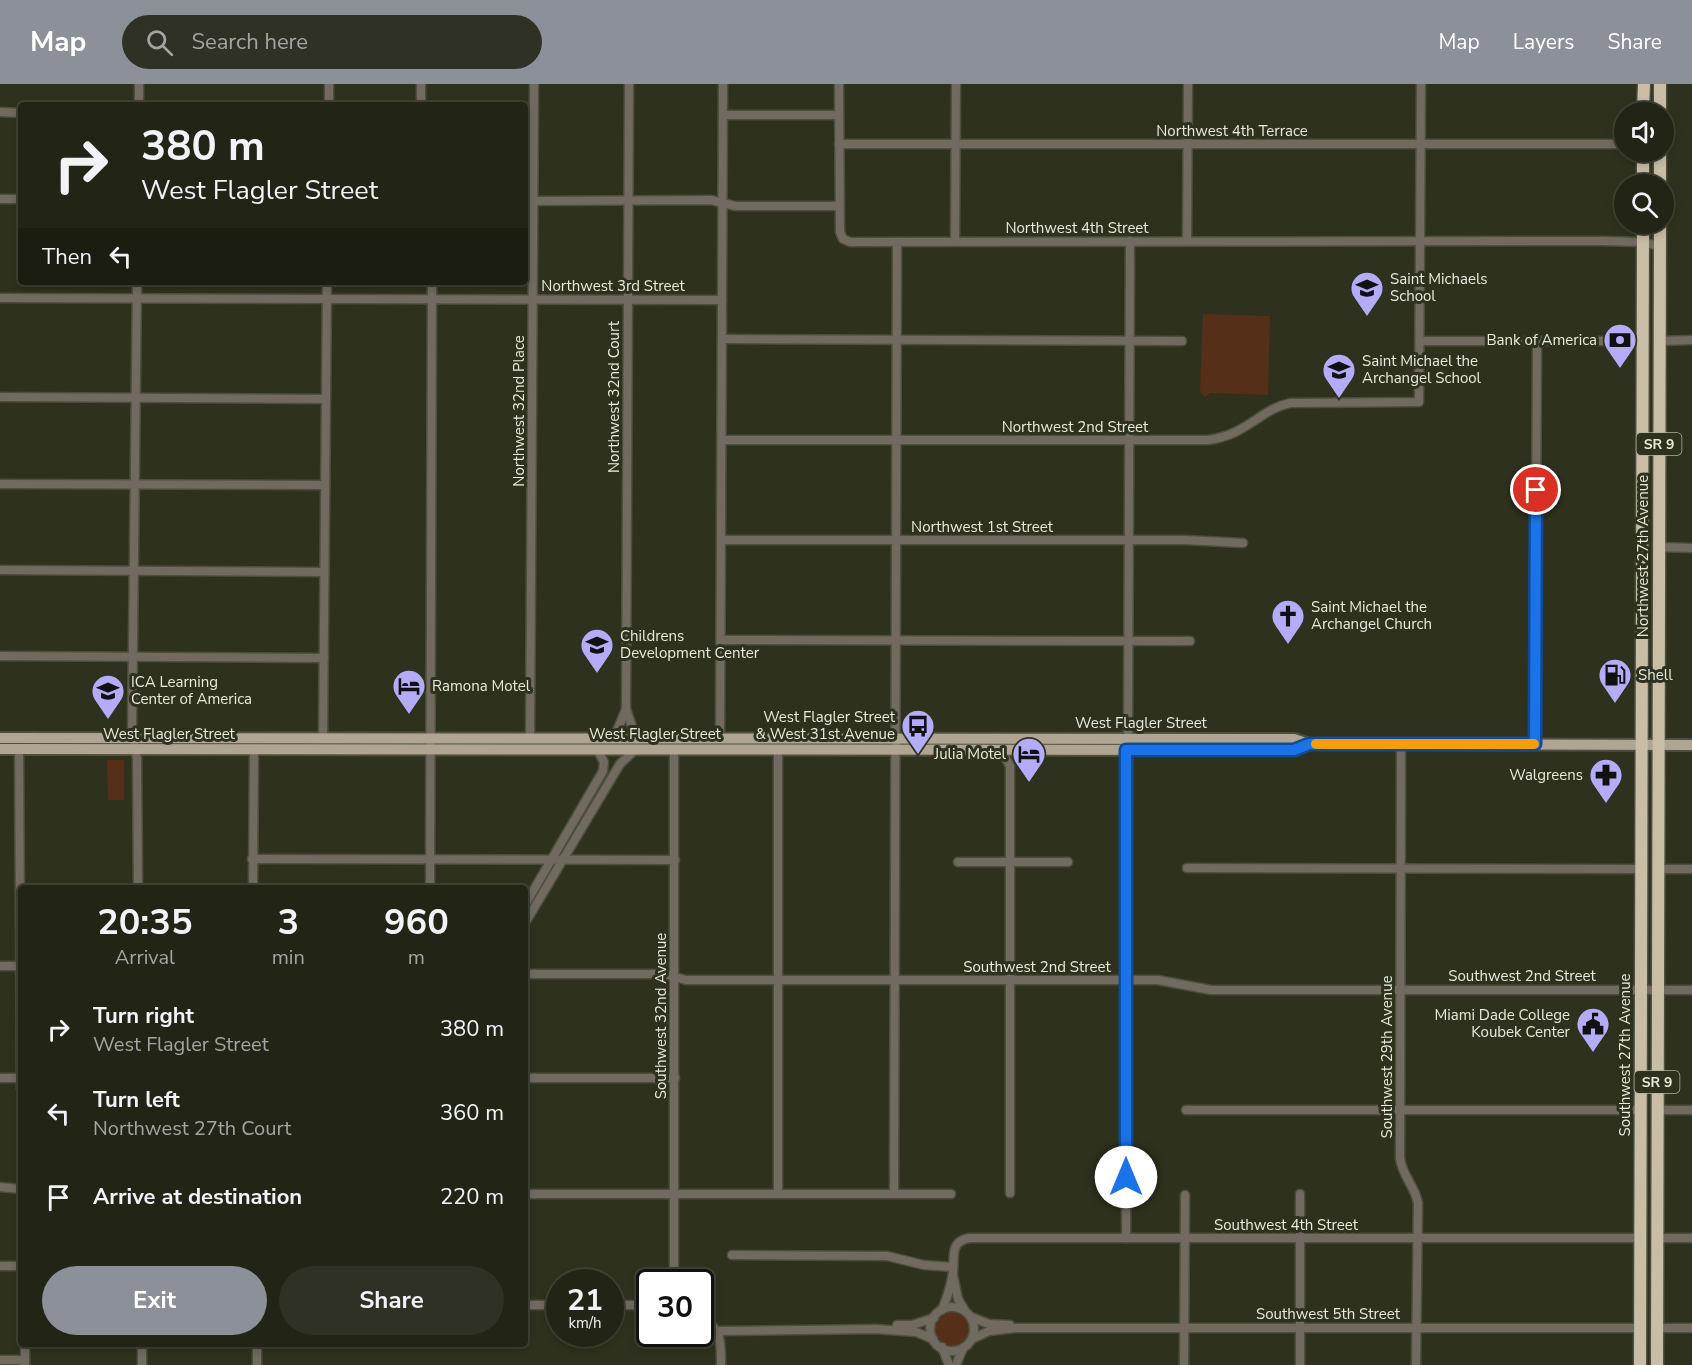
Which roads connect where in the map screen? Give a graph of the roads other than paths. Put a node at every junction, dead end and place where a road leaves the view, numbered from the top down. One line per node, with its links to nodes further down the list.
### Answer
1 (139, 84): 13 (street)
2 (329, 84): 14 (street)
3 (421, 84): 15 (street)
4 (534, 84): 29 (street, Northwest 32nd Place)
5 (629, 84): 30 (street, Northwest 32nd Court)
6 (723, 84): 20 (street)
7 (839, 84): 21 (street)
8 (956, 84): 23 (street)
9 (1188, 84): 24 (street)
10 (1421, 84): 25 (street)
11 (1644, 84): 16 (highway)
12 (1660, 84): 17 (highway)
13 (139, 102)
14 (328, 102)
15 (421, 102)
16 (1644, 102)
17 (1660, 102)
18 (0, 112): 19 (street)
19 (18, 112)
20 (723, 115): 21 (street); 31 (street)
21 (839, 115): 22 (street)
22 (839, 144): 23 (street, Northwest 4th Terrace); 32 (street)
23 (956, 144): 24 (street, Northwest 4th Terrace); 38 (street)
24 (1187, 144): 25 (street, Northwest 4th Terrace); 36 (street)
25 (1422, 144): 26 (street, Northwest 4th Terrace); 39 (street)
26 (1614, 144)
27 (0, 199): 28 (street)
28 (18, 199)
29 (529, 201): 30 (street); 50 (street, Northwest 32nd Place)
30 (628, 201): 31 (street); 51 (street, Northwest 32nd Court)
31 (723, 203): 32 (street); 52 (street)
32 (839, 206): 37 (street, Northwest 4th Street)
33 (1642, 234): 40 (highway, Northwest 27th Avenue / SR 9)
34 (1659, 234): 41 (highway, Northwest 27th Avenue / SR 9)
35 (1130, 241): 36 (street, Northwest 4th Street); 38 (street, Northwest 4th Street); 55 (street)
36 (1187, 241): 39 (street, Northwest 4th Street)
37 (897, 242): 38 (street, Northwest 4th Street); 54 (street)
38 (956, 242)
39 (1421, 242): 40 (street, Northwest 4th Street); 56 (street)
40 (1642, 242): 41 (street, Northwest 4th Street); 42 (highway, Northwest 27th Avenue / SR 9)
41 (1659, 246): 61 (highway, Northwest 27th Avenue / SR 9)
42 (1642, 279): 60 (highway, Northwest 27th Avenue / SR 9); 61 (highway)
43 (137, 285): 47 (street)
44 (327, 285): 48 (street)
45 (432, 285): 49 (street)
46 (0, 298): 47 (street, Northwest 3rd Street)
47 (137, 298): 48 (street, Northwest 3rd Street); 63 (street)
48 (326, 299): 49 (street, Northwest 3rd Street); 64 (street)
49 (432, 299): 50 (street, Northwest 3rd Street); 99 (street)
50 (532, 299): 51 (street, Northwest 3rd Street); 93 (street, Northwest 32nd Place)
51 (627, 300): 52 (street, Northwest 3rd Street); 90 (street, Northwest 32nd Court)
52 (722, 300): 53 (street)
53 (722, 339): 54 (street); 66 (street)
54 (896, 340): 55 (street); 67 (street)
55 (1129, 340): 58 (street); 68 (street)
56 (1420, 340): 59 (street); 68 (street, Northwest 2nd Street)
57 (1692, 340): 61 (street)
58 (1182, 341)
59 (1537, 341): 60 (street); 105 (street)
60 (1642, 341): 65 (highway); 72 (highway, Northwest 27th Avenue / SR 9)
61 (1659, 341): 65 (highway, Northwest 27th Avenue / SR 9)
62 (0, 397): 63 (street)
63 (135, 398): 64 (street); 70 (street)
64 (325, 399): 71 (street)
65 (1659, 410): 77 (highway, Northwest 27th Avenue / SR 9)
66 (722, 440): 67 (street, Northwest 2nd Street); 73 (street)
67 (896, 440): 68 (street, Northwest 2nd Street); 74 (street)
68 (1128, 440): 75 (street)
69 (0, 483): 70 (street)
70 (135, 484): 71 (street); 81 (street)
71 (325, 485): 82 (street)
72 (1640, 531): 77 (highway); 79 (highway, Northwest 27th Avenue / SR 9)
73 (721, 540): 74 (street, Northwest 1st Street); 83 (street)
74 (895, 540): 75 (street, Northwest 1st Street); 84 (street)
75 (1128, 540): 76 (street, Northwest 1st Street); 85 (street)
76 (1243, 543)
77 (1657, 548): 78 (street); 79 (highway); 107 (highway, Northwest 27th Avenue / SR 9)
78 (1692, 548)
79 (1640, 559): 106 (highway, Northwest 27th Avenue / SR 9)
80 (0, 570): 81 (street)
81 (134, 571): 82 (street); 88 (street)
82 (324, 572): 89 (street)
83 (721, 640): 84 (street); 96 (street)
84 (895, 640): 85 (street); 101 (street)
85 (1128, 641): 86 (street); 102 (street)
86 (1190, 641)
87 (0, 656): 88 (street)
88 (132, 657): 89 (street); 98 (street)
89 (324, 658): 92 (street)
90 (626, 709): 94 (street, Northwest 32nd Court); 100 (street, Northwest 32nd Court)
91 (0, 738): 98 (main road, West Flagler Street)
92 (323, 738): 98 (main road, West Flagler Street); 99 (main road, West Flagler Street)
93 (530, 738): 94 (main road, West Flagler Street); 99 (main road, West Flagler Street)
94 (614, 738): 100 (main road, West Flagler Street)
95 (661, 738): 96 (main road, West Flagler Street); 100 (main road, West Flagler Street); 113 (main road)
96 (720, 738): 101 (main road, West Flagler Street); 114 (main road)
97 (1240, 739): 102 (main road, West Flagler Street); 103 (main road, West Flagler Street); 115 (main road)
98 (134, 743): 110 (main road, West Flagler Street); 111 (main road, West Flagler Street); 134 (street)
99 (430, 744): 111 (main road, West Flagler Street); 112 (main road, West Flagler Street); 121 (street)
100 (636, 744): 112 (main road, West Flagler Street); 113 (main road, West Flagler Street); 123 (street)
101 (895, 744): 102 (main road, West Flagler Street); 116 (main road, West Flagler Street); 117 (main road, West Flagler Street); 146 (street)
102 (1126, 744): 115 (main road, West Flagler Street); 118 (main road, West Flagler Street); 144 (street)
103 (1309, 744): 104 (main road, West Flagler Street); 115 (main road, West Flagler Street)
104 (1401, 744): 105 (main road, West Flagler Street); 129 (street, Southwest 29th Avenue)
105 (1535, 744): 106 (main road, West Flagler Street)
106 (1640, 744): 107 (main road, West Flagler Street); 130 (highway, Southwest 27th Avenue / SR 9)
107 (1658, 744): 108 (main road, West Flagler Street); 131 (highway, SR 9)
108 (1692, 745)
109 (0, 749): 110 (main road, West Flagler Street)
110 (20, 749): 133 (street)
111 (254, 749): 120 (street)
112 (597, 749): 122 (street)
113 (674, 749): 114 (main road, West Flagler Street); 124 (street, Southwest 32nd Avenue)
114 (729, 749): 116 (main road, West Flagler Street)
115 (1220, 749)
116 (778, 750): 145 (street)
117 (1001, 750): 118 (main road, West Flagler Street); 119 (street)
118 (1017, 750): 119 (street)
119 (1010, 765): 126 (street)
120 (252, 859): 121 (street); 135 (street)
121 (430, 860): 122 (street); 136 (street)
122 (552, 860): 123 (street); 137 (street)
123 (563, 860): 124 (street); 138 (street)
124 (675, 860): 142 (street, Southwest 32nd Avenue)
125 (958, 862): 126 (street)
126 (1010, 862): 127 (street); 143 (street)
127 (1068, 862)
128 (1187, 868): 129 (street)
129 (1400, 869): 130 (street); 147 (street, Southwest 29th Avenue)
130 (1640, 869): 148 (highway, Southwest 27th Avenue / SR 9)
131 (1657, 869): 132 (street); 149 (highway, SR 9)
132 (1692, 869)
133 (21, 885)
134 (138, 885)
135 (253, 885)
136 (430, 885)
137 (528, 900)
138 (528, 918)
139 (0, 966): 140 (street)
140 (18, 966)
141 (528, 974): 142 (street, Southwest 2nd Street)
142 (675, 978): 145 (street, Southwest 2nd Street); 154 (street, Southwest 32nd Avenue)
143 (1010, 980): 144 (street, Southwest 2nd Street); 146 (street, Southwest 2nd Street); 166 (street)
144 (1127, 980): 147 (street, Southwest 2nd Street); 173 (street)
145 (779, 981): 146 (street, Southwest 2nd Street); 164 (street)
146 (895, 981): 165 (street)
147 (1400, 990): 148 (street, Southwest 2nd Street); 160 (street, Southwest 29th Avenue)
148 (1640, 990): 149 (street, Southwest 2nd Street); 155 (highway, Southwest 27th Avenue / SR 9)
149 (1657, 990): 150 (street, Southwest 2nd Street); 158 (highway, SR 9)
150 (1692, 990)
151 (0, 1078): 152 (street)
152 (18, 1078)
153 (528, 1078): 154 (street)
154 (675, 1078): 170 (street, Southwest 32nd Avenue)
155 (1640, 1089): 157 (highway, Southwest 27th Avenue / SR 9); 158 (highway)
156 (1186, 1110): 160 (street)
157 (1640, 1110): 160 (street); 161 (highway); 172 (highway, Southwest 27th Avenue / SR 9)
158 (1658, 1110): 159 (street); 161 (highway, SR 9)
159 (1692, 1110)
160 (1400, 1111): 176 (street, Southwest 29th Avenue)
161 (1657, 1131): 178 (highway, SR 9)
162 (0, 1186): 163 (street)
163 (18, 1189)
164 (778, 1193): 165 (street); 170 (street)
165 (894, 1193): 168 (street)
166 (1010, 1193)
167 (528, 1194): 170 (street)
168 (951, 1194)
169 (1300, 1194): 175 (street)
170 (674, 1195): 183 (street, Southwest 32nd Avenue)
171 (1185, 1195): 174 (street)
172 (1640, 1219): 177 (highway, Southwest 27th Avenue / SR 9); 178 (highway)
173 (1126, 1238): 174 (street, Southwest 4th Street); 184 (street, Southwest 4th Street)
174 (1184, 1238): 175 (street, Southwest 4th Street); 194 (street)
175 (1300, 1238): 176 (street, Southwest 4th Street); 195 (street)
176 (1417, 1238): 177 (street, Southwest 4th Street); 192 (street, Southwest 29th Avenue)
177 (1640, 1238): 188 (highway, Southwest 27th Avenue / SR 9)
178 (1658, 1238): 179 (street); 197 (highway, SR 9)
179 (1692, 1238)
180 (732, 1255): 184 (street)
181 (0, 1266): 182 (street)
182 (18, 1266)
183 (674, 1269)
184 (953, 1271): 187 (street); 189 (street)
185 (528, 1305): 186 (street)
186 (546, 1305)
187 (942, 1310): 189 (street); 190 (street)
188 (1640, 1311): 196 (highway, Southwest 27th Avenue / SR 9); 197 (highway)
189 (968, 1314): 193 (street, Southwest 5th Street); 203 (street)
190 (934, 1318): 200 (street); 202 (street)
191 (714, 1325): 201 (street)
192 (1416, 1327): 195 (street, Southwest 5th Street); 196 (street, Southwest 5th Street); 218 (street, Southwest 29th Avenue)
193 (1016, 1328): 194 (street, Southwest 5th Street); 203 (street, Southwest 5th Street)
194 (1184, 1328): 195 (street, Southwest 5th Street); 216 (street)
195 (1300, 1328): 217 (street)
196 (1640, 1328): 219 (highway, Southwest 27th Avenue / SR 9)
197 (1657, 1328): 198 (street); 220 (highway, SR 9)
198 (1692, 1328)
199 (714, 1329): 201 (street)
200 (876, 1329): 201 (street); 202 (street)
201 (718, 1331): 213 (street)
202 (933, 1339): 207 (street)
203 (972, 1339): 208 (street)
204 (25, 1347): 210 (street)
205 (142, 1347): 211 (street)
206 (257, 1347): 212 (street)
207 (942, 1347): 208 (street); 214 (street)
208 (963, 1348): 215 (street)
209 (0, 1360): 210 (street)
210 (25, 1363)
211 (142, 1365)
212 (257, 1365)
213 (721, 1365)
214 (949, 1365)
215 (956, 1365)
216 (1184, 1365)
217 (1300, 1365)
218 (1416, 1365)
219 (1640, 1365)
220 (1657, 1365)

